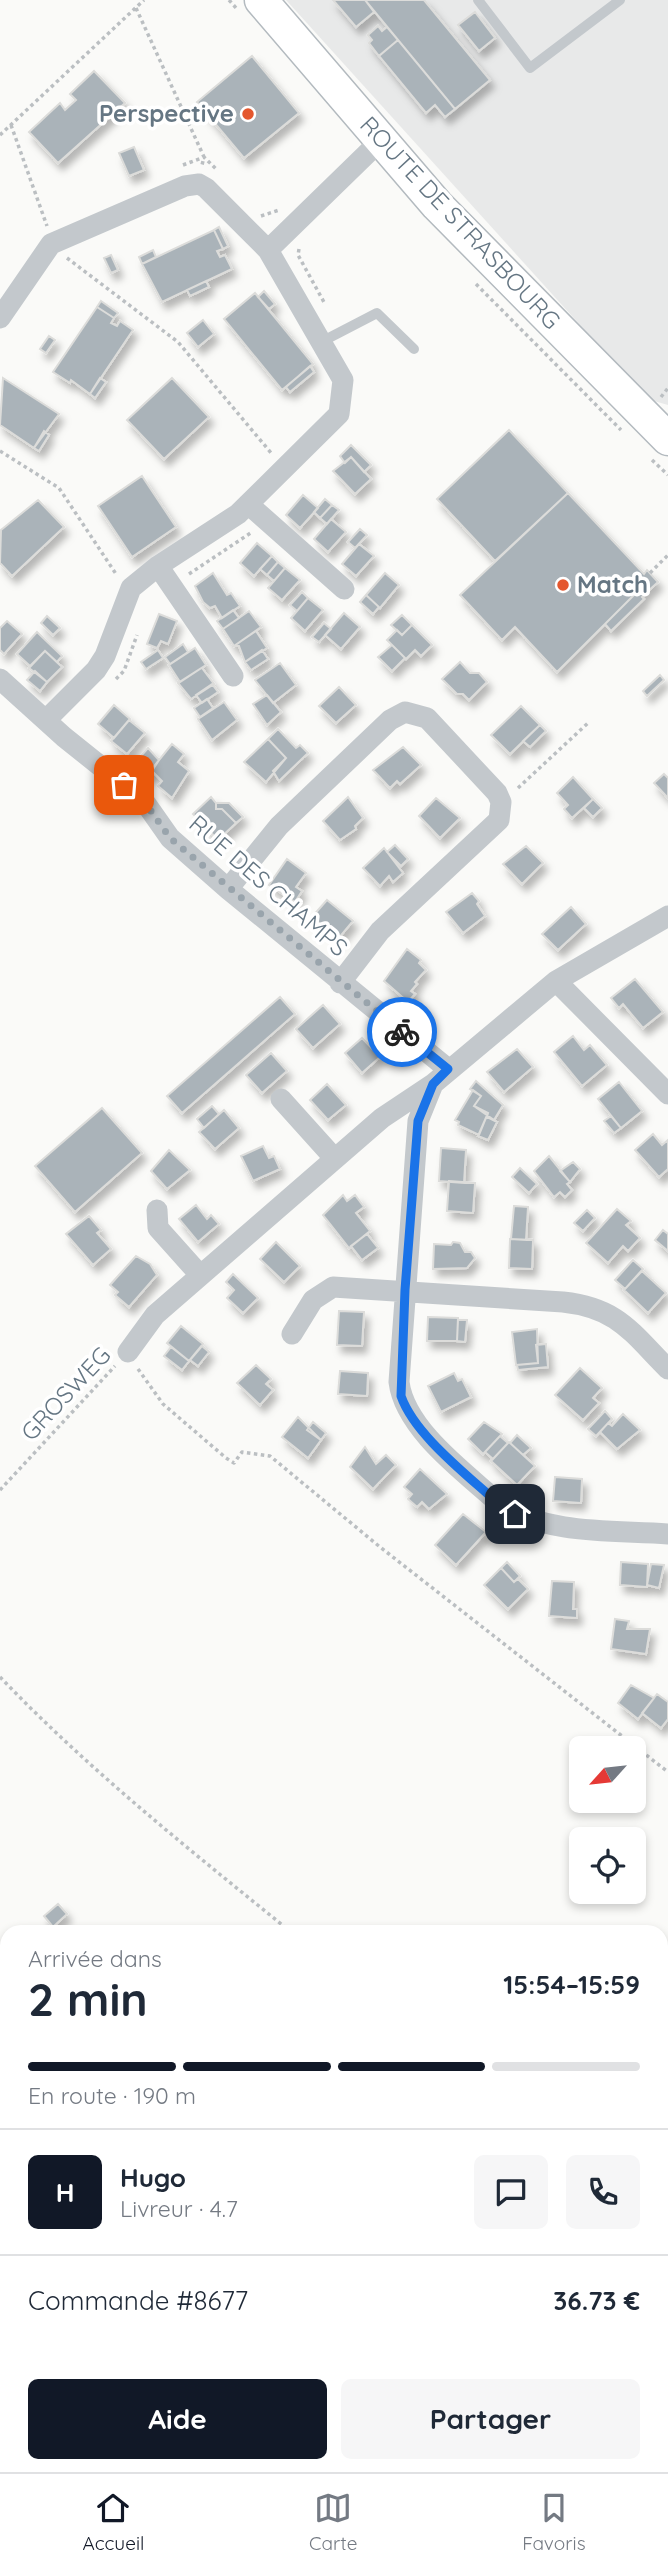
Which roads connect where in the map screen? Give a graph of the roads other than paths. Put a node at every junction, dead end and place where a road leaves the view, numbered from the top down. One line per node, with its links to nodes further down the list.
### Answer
1 (261, 0): 4 (main road, ROUTE DE STRASBOURG)
2 (478, 0): 3 (lane)
3 (620, 0)
4 (381, 140): 5 (street); 9 (main road, ROUTE DE STRASBOURG)
5 (268, 250): 6 (street); 7 (street)
6 (0, 318)
7 (332, 337): 8 (lane); 10 (street)
8 (414, 349)
9 (668, 439)
10 (248, 505): 11 (street); 12 (street)
11 (158, 566): 13 (street); 15 (street)
12 (344, 589)
13 (233, 676)
14 (0, 679): 15 (street, RUE DES CHAMPS)
15 (46, 720): 16 (street, RUE DES CHAMPS)
16 (228, 889): 19 (street, RUE DES CHAMPS); 19 (street)
17 (667, 917): 18 (street)
18 (556, 981): 20 (street); 22 (street)
19 (340, 983): 20 (street, RUE DES CHAMPS)
20 (448, 1069): 21 (street)
21 (433, 1084): 24 (street); 27 (street)
22 (668, 1094)
23 (281, 1099): 24 (street)
24 (335, 1159): 26 (street)
25 (157, 1210): 26 (street)
26 (200, 1275): 29 (street)
27 (405, 1290): 28 (street); 30 (street); 31 (street)
28 (292, 1334)
29 (128, 1352)
30 (668, 1369)
31 (668, 1534)

